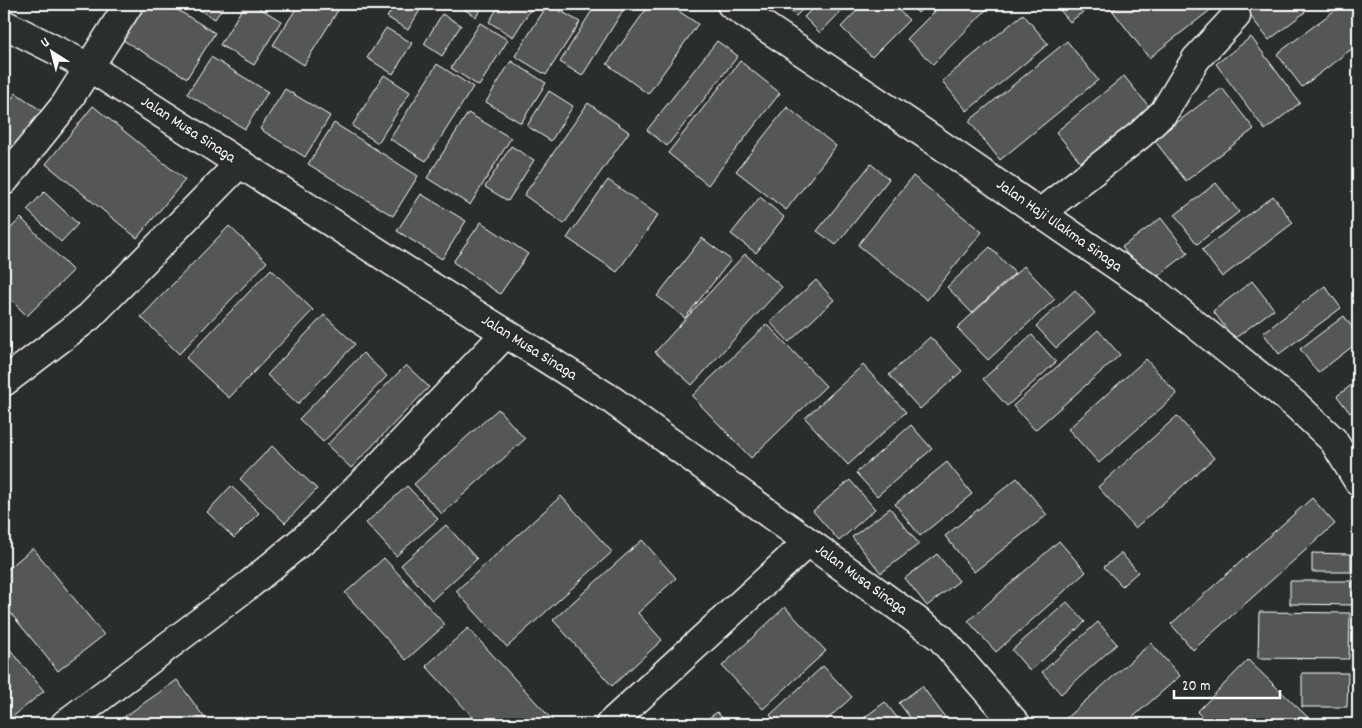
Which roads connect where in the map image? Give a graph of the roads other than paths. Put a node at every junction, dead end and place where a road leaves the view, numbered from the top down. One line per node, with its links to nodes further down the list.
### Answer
1 (129, 4): 5 (street)
2 (731, 4): 8 (street, Jalan Haji Ulakma Sinaga)
3 (1236, 16): 8 (street)
4 (4, 24): 5 (street, Jalan Musa Sinaga)
5 (89, 67): 6 (street, Jalan Musa Sinaga); 7 (street)
6 (240, 163): 9 (street, Jalan Musa Sinaga); 10 (street)
7 (4, 181)
8 (1040, 213): 11 (street, Jalan Haji Ulakma Sinaga)
9 (506, 333): 12 (street, Jalan Musa Sinaga); 13 (street)
10 (4, 382)
11 (1358, 481)
12 (808, 542): 14 (street); 15 (street, Jalan Musa Sinaga)
13 (65, 724)
14 (610, 724)
15 (1016, 724)

